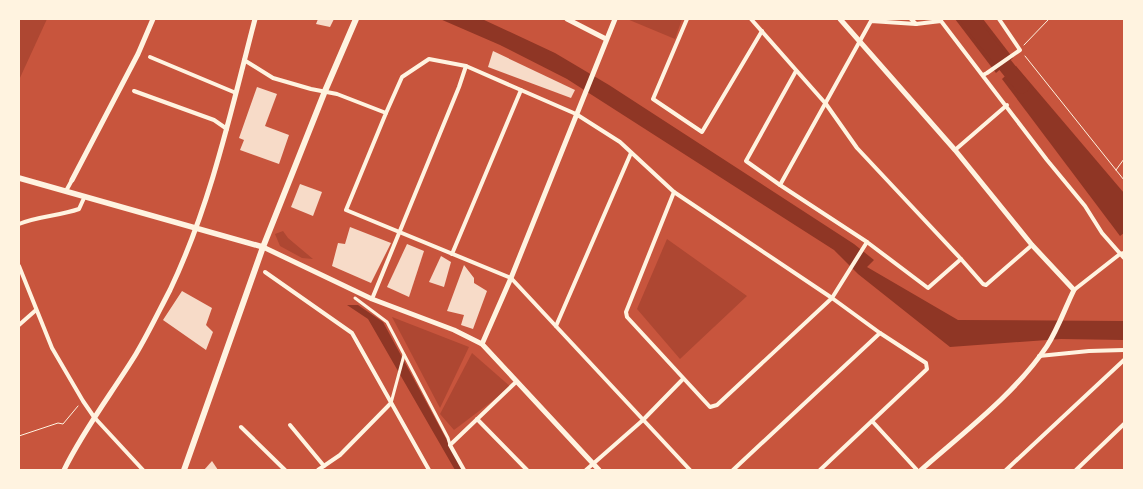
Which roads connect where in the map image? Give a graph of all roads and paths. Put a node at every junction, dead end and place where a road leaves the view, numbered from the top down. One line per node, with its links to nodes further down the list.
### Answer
1 (152, 19): 36 (street)
2 (255, 19): 18 (street)
3 (356, 19): 24 (main road)
4 (567, 19): 14 (street)
5 (615, 19): 14 (street)
6 (687, 19): 13 (street)
7 (751, 19): 13 (street)
8 (840, 19): 15 (street)
9 (911, 19): 12 (street)
10 (999, 19): 16 (street)
11 (1049, 19): 16 (path)
12 (916, 24): 15 (street); 21 (street)
13 (762, 31): 20 (street)
14 (606, 39): 29 (street)
15 (859, 41): 26 (street); 31 (street)
16 (1020, 50): 21 (street); 34 (path)
17 (150, 57): 25 (street)
18 (244, 60): 24 (street); 25 (street)
19 (466, 66): 22 (street); 28 (street); 44 (street)
20 (796, 71): 26 (street); 38 (street)
21 (985, 74): 27 (street)
22 (521, 90): 29 (street); 49 (street)
23 (134, 91): 30 (street)
24 (325, 92): 28 (street); 47 (main road)
25 (236, 94): 30 (street)
26 (826, 104): 38 (street); 51 (street)
27 (1007, 105): 31 (street); 48 (street)
28 (386, 113): 44 (street)
29 (576, 114): 32 (street); 54 (street)
30 (227, 129): 43 (street)
31 (955, 150): 46 (street)
32 (631, 153): 40 (street); 61 (street)
33 (1124, 159): 34 (path)
34 (1116, 170): 37 (path)
35 (19, 178): 39 (main road)
36 (72, 180): 39 (street)
37 (1124, 180)
38 (780, 185): 45 (street)
39 (66, 191): 41 (main road)
40 (674, 192): 57 (street); 68 (street)
41 (84, 198): 42 (street); 43 (main road)
42 (19, 224)
43 (196, 229): 47 (main road); 72 (street)
44 (399, 232): 49 (street); 58 (street)
45 (867, 242): 51 (street); 57 (street)
46 (1032, 245): 51 (street); 55 (street)
47 (263, 247): 58 (street); 85 (main road)
48 (1122, 253): 50 (street); 55 (street)
49 (452, 254): 54 (street)
50 (1124, 258)
51 (961, 259)
52 (19, 266): 59 (street)
53 (265, 272): 71 (street)
54 (510, 278): 61 (street); 63 (street)
55 (1074, 290): 66 (street)
56 (355, 298): 65 (street)
57 (832, 298): 62 (street); 68 (street)
58 (372, 299): 63 (street)
59 (36, 310): 60 (street); 70 (street)
60 (19, 325)
61 (556, 326): 74 (street)
62 (880, 333): 75 (street); 94 (street)
63 (482, 344): 69 (street)
64 (1124, 350): 66 (street)
65 (404, 354): 71 (street); 80 (street)
66 (1039, 356): 97 (street)
67 (1124, 360): 98 (street)
68 (683, 379): 74 (street)
69 (516, 382): 73 (street); 81 (street)
70 (83, 401): 72 (street); 79 (path)
71 (391, 402): 82 (street); 88 (street)
72 (94, 417): 83 (street); 84 (street)
73 (478, 419): 80 (street); 90 (street)
74 (642, 420): 81 (street); 93 (street)
75 (872, 421): 95 (street); 96 (street)
76 (1124, 424): 99 (street)
77 (290, 425): 82 (street)
78 (241, 427): 86 (street)
79 (19, 436)
80 (450, 445): 89 (street)
81 (593, 464): 91 (street); 92 (street)
82 (324, 466): 87 (street)
83 (64, 470)
84 (142, 470)
85 (184, 470)
86 (285, 470)
87 (318, 470)
88 (429, 470)
89 (464, 470)
90 (527, 470)
91 (586, 470)
92 (599, 470)
93 (690, 470)
94 (733, 470)
95 (820, 470)
96 (917, 470)
97 (920, 470)
98 (1006, 470)
99 (1076, 470)

